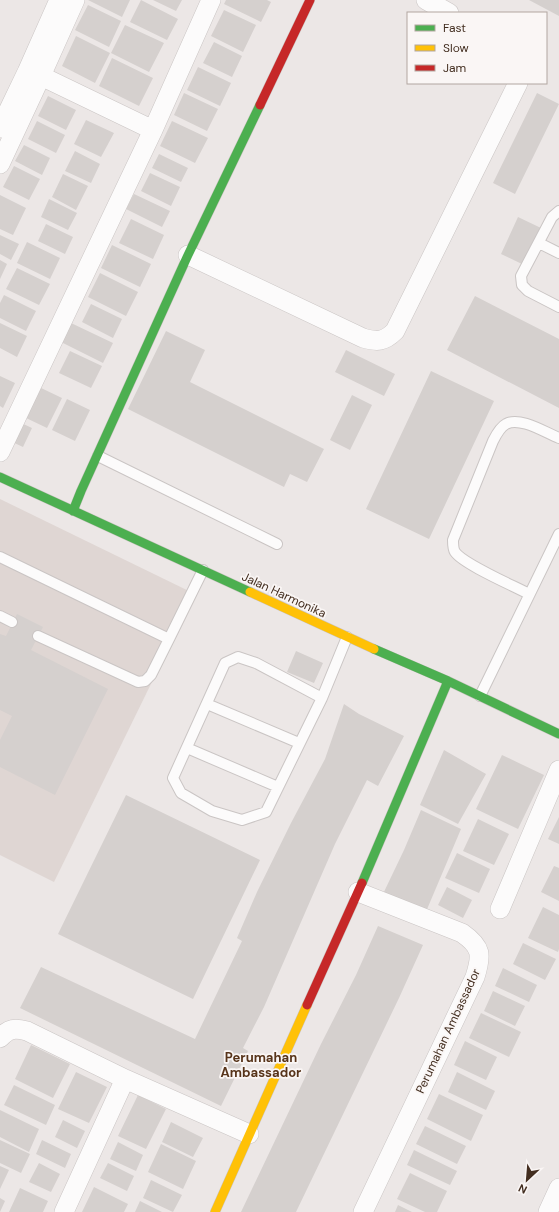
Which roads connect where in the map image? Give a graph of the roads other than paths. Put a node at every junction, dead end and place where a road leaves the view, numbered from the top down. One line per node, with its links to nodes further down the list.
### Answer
1 (59, 0): 9 (street)
2 (74, 0): 7 (street)
3 (210, 0): 10 (street)
4 (310, 0): 15 (street)
5 (426, 0): 6 (street)
6 (447, 12)
7 (41, 76): 10 (street); 11 (street)
8 (518, 84): 15 (street)
9 (0, 128)
10 (153, 130): 18 (street)
11 (0, 164)
12 (559, 211): 13 (lane)
13 (538, 243): 14 (lane); 16 (lane)
14 (559, 253)
15 (188, 255): 19 (street)
16 (559, 307)
17 (559, 438): 26 (lane)
18 (0, 452)
19 (98, 456): 21 (street); 23 (lane)
20 (0, 477): 21 (street, Jalan Harmonika)
21 (74, 511): 25 (street, Jalan Harmonika)
22 (559, 534): 26 (lane)
23 (277, 544)
24 (0, 557): 31 (lane)
25 (203, 570): 30 (street, Jalan Harmonika); 31 (lane)
26 (529, 594): 33 (lane)
27 (0, 616): 28 (lane)
28 (12, 622)
29 (38, 636): 31 (lane)
30 (347, 637): 32 (street, Jalan Harmonika); 34 (lane)
31 (169, 639)
32 (448, 681): 33 (street, Jalan Harmonika); 41 (street)
33 (480, 696): 36 (street, Jalan Harmonika)
34 (322, 698): 35 (lane); 37 (lane)
35 (207, 704): 37 (lane); 38 (lane)
36 (559, 734)
37 (300, 744): 40 (lane)
38 (187, 748): 40 (lane); 40 (lane)
39 (559, 770): 42 (street)
40 (278, 787)
41 (358, 892): 45 (street); 49 (street, Perumahan Ambassador)
42 (500, 909)
43 (0, 1038): 44 (street)
44 (125, 1079): 45 (street); 47 (street)
45 (249, 1134): 48 (street)
46 (559, 1188): 50 (street)
47 (64, 1212)
48 (215, 1212)
49 (363, 1212)
50 (548, 1212)

